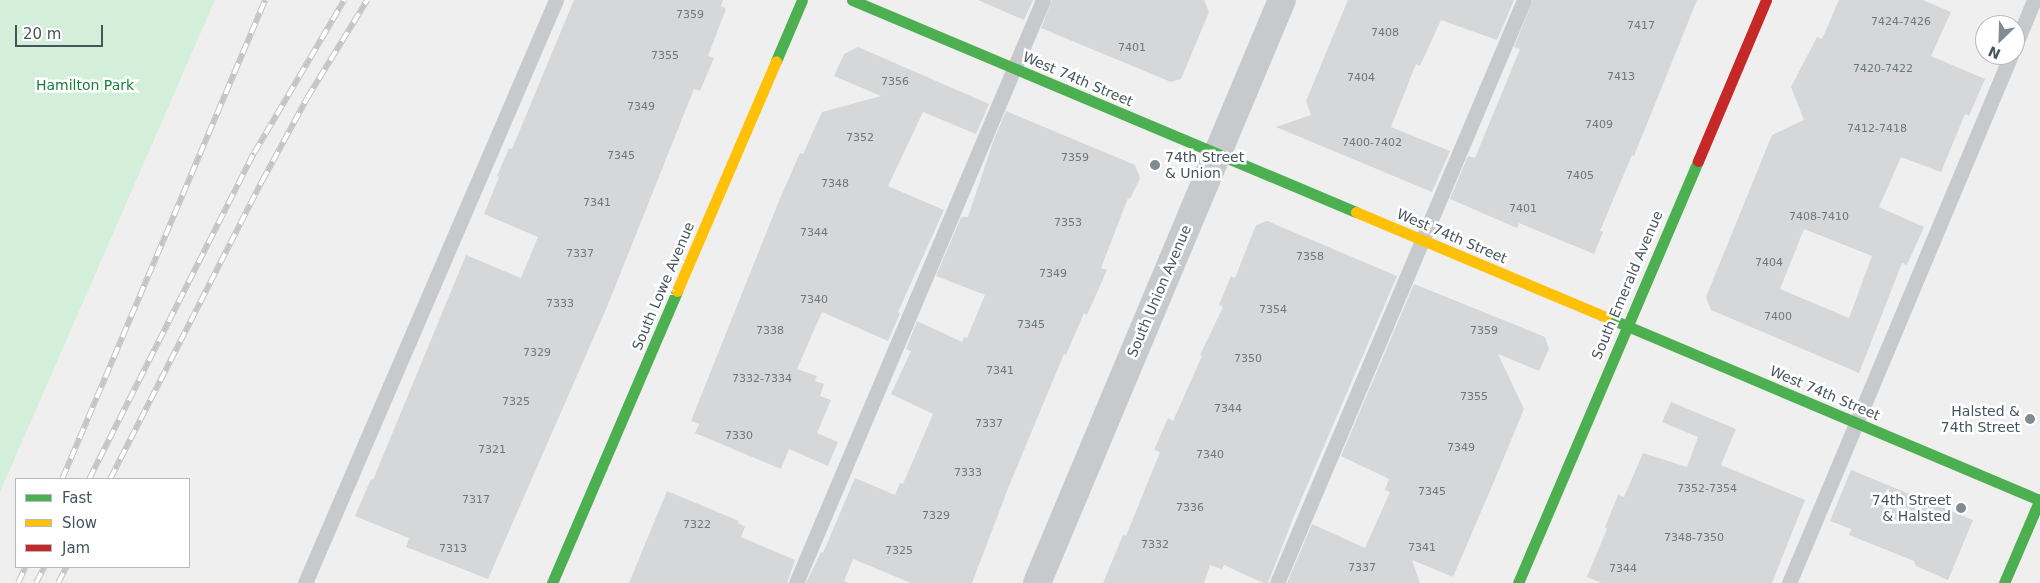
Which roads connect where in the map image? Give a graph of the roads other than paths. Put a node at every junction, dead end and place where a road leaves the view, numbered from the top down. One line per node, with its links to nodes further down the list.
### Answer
1 (556, 0): 17 (lane)
2 (802, 0): 18 (street, South Lowe Avenue)
3 (852, 0): 11 (street, West 74th Street)
4 (1043, 0): 11 (lane)
5 (1282, 0): 12 (street, South Union Avenue)
6 (1524, 0): 13 (lane)
7 (1766, 0): 14 (street, South Emerald Avenue)
8 (2034, 0): 9 (lane)
9 (2025, 22)
10 (2007, 65): 15 (lane)
11 (1014, 68): 12 (street, West 74th Street); 19 (lane)
12 (1217, 154): 13 (street, West 74th Street); 20 (street, South Union Avenue)
13 (1422, 240): 14 (street, West 74th Street); 21 (lane)
14 (1626, 326): 15 (street, West 74th Street); 22 (street, South Emerald Avenue)
15 (1857, 423): 16 (street, West 74th Street); 23 (lane)
16 (2040, 499): 24 (street)
17 (305, 583)
18 (552, 583)
19 (796, 583)
20 (1036, 583)
21 (1277, 583)
22 (1518, 583)
23 (1789, 583)
24 (2004, 583)

